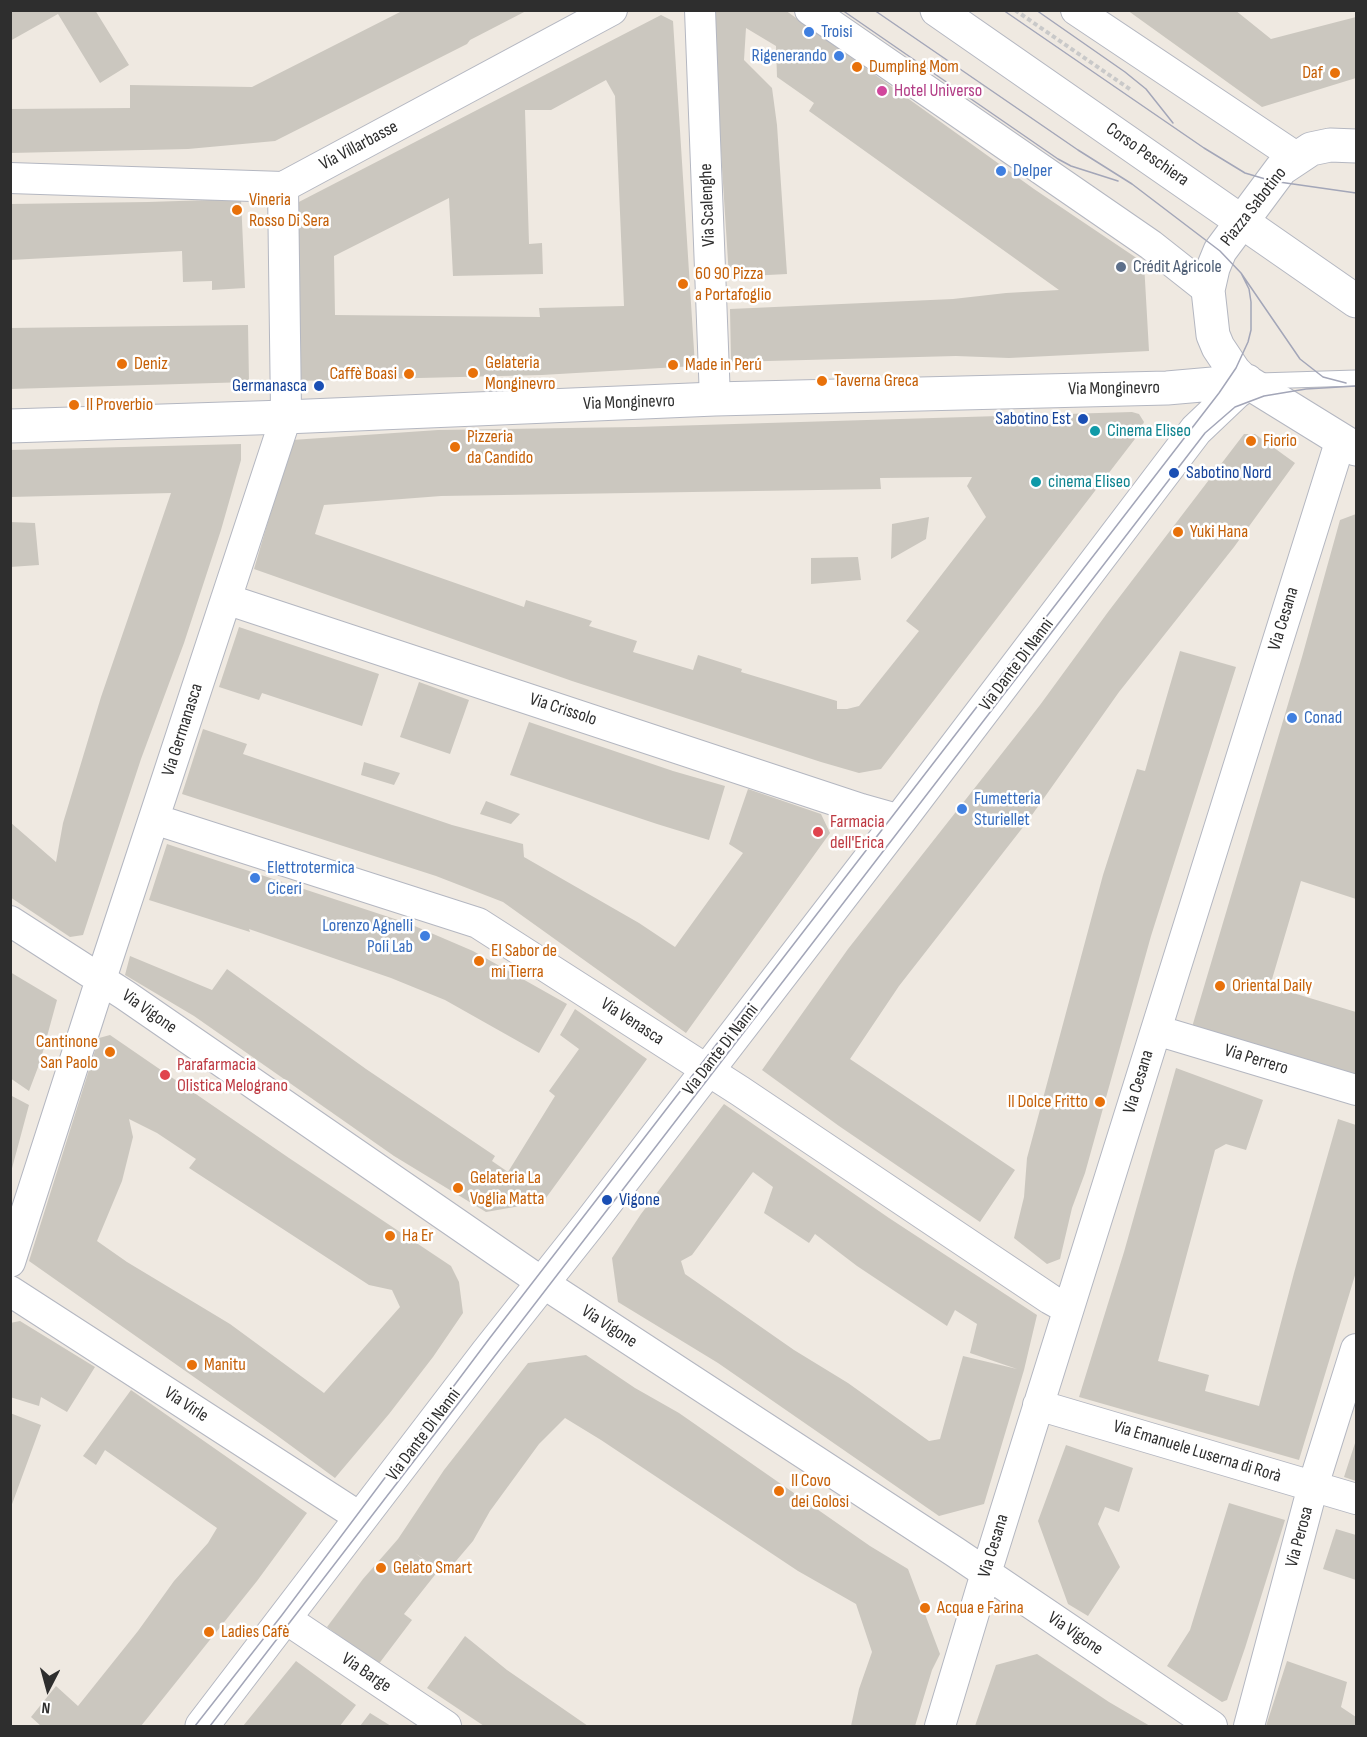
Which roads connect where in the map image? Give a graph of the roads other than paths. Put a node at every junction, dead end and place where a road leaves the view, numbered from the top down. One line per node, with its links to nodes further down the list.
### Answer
1 (612, 10): 9 (street, Via Villarbasse)
2 (700, 10): 15 (street, Via Scalenghe)
3 (810, 10): 11 (street)
4 (937, 10): 10 (street, Corso Peschiera)
5 (1076, 10): 7 (street)
6 (1356, 146): 7 (street, Piazza Sabotino)
7 (1296, 157): 10 (street, Piazza Sabotino)
8 (10, 178): 9 (street)
9 (283, 187): 16 (street, Via Germanasca)
10 (1241, 222): 11 (street, Piazza Sabotino); 12 (street, Corso Peschiera)
11 (1208, 290): 14 (street, Piazza Sabotino)
12 (1356, 301)
13 (1356, 378): 14 (lane)
14 (1248, 382): 15 (street, Via Monginevro); 18 (street, Piazza Sabotino); 21 (street, Via Dante Di Nanni)
15 (715, 399): 16 (street, Via Monginevro)
16 (285, 417): 17 (street, Via Monginevro); 19 (street, Via Germanasca)
17 (10, 426)
18 (1349, 444): 24 (street, Via Cesana)
19 (226, 599): 20 (street, Via Germanasca); 21 (street, Via Crissolo)
20 (154, 819): 23 (street, Via Germanasca); 25 (street, Via Venasca)
21 (900, 820): 25 (street, Via Dante Di Nanni)
22 (10, 921): 23 (street, Via Vigone)
23 (101, 979): 27 (street, Via Germanasca); 28 (street, Via Vigone)
24 (1156, 1030): 26 (street, Via Perrero); 30 (street, Via Cesana)
25 (705, 1070): 28 (street, Via Dante Di Nanni); 30 (street, Via Venasca)
26 (1356, 1090)
27 (10, 1262)
28 (543, 1283): 35 (street, Via Dante Di Nanni); 36 (street, Via Vigone)
29 (10, 1291): 35 (street, Via Virle)
30 (1068, 1309): 32 (street, Via Cesana)
31 (1356, 1349): 33 (street, Via Perosa)
32 (1038, 1405): 33 (street, Via Emanuele Luserna di Rorà); 36 (street, Via Cesana)
33 (1313, 1486): 34 (street, Via Emanuele Luserna di Rorà); 42 (street, Via Perosa)
34 (1356, 1499)
35 (361, 1518): 37 (street, Via Dante Di Nanni)
36 (986, 1573): 40 (street, Via Cesana); 41 (street, Via Vigone)
37 (286, 1619): 38 (street, Via Dante Di Nanni); 39 (street, Via Barge)
38 (202, 1726)
39 (446, 1726)
40 (940, 1726)
41 (1212, 1726)
42 (1249, 1726)

